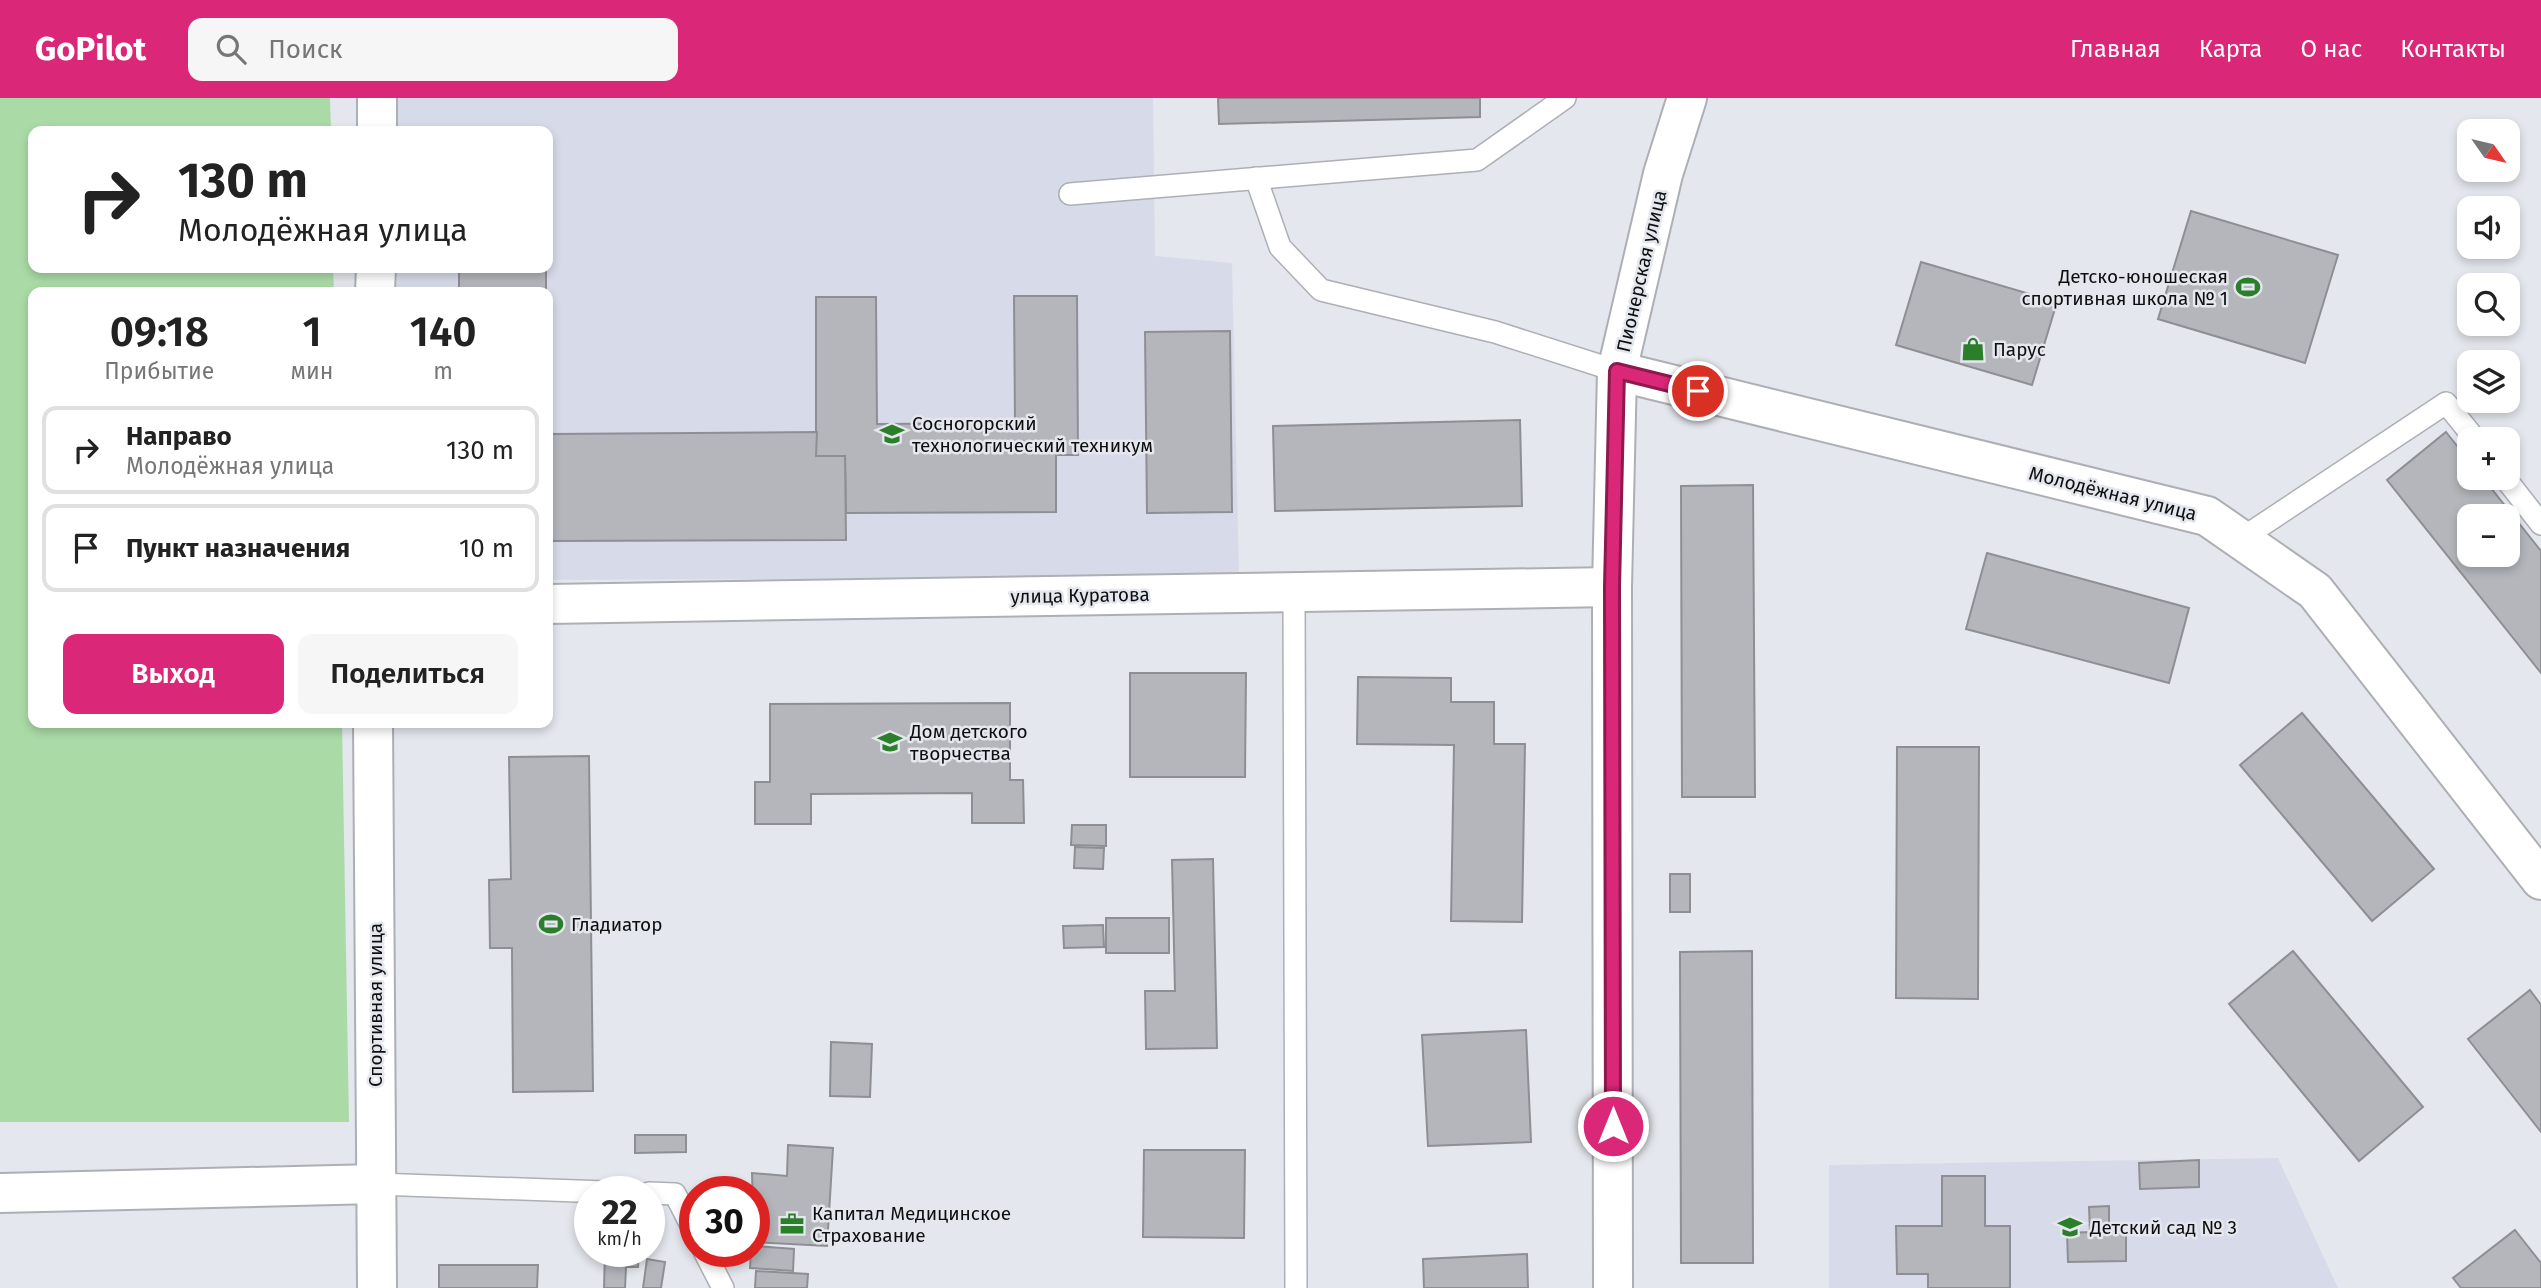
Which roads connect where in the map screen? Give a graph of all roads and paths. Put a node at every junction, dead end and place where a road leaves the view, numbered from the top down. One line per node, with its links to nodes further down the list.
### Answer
1 (377, 98): 4 (street)
2 (1565, 98): 5 (lane)
3 (1687, 98): 7 (street, Пионерская улица)
4 (377, 126)
5 (1256, 178): 6 (lane); 7 (lane)
6 (1070, 194)
7 (1617, 371): 11 (street, Молодёжная улица); 12 (street, Пионерская улица)
8 (2465, 427): 11 (lane)
9 (2514, 490): 10 (lane)
10 (2541, 524)
11 (2241, 539): 16 (street, Молодёжная улица)
12 (1612, 587): 13 (street, улица Куратова); 26 (street, Пионерская улица)
13 (1294, 592): 14 (street, улица Куратова); 25 (lane)
14 (553, 604)
15 (373, 728): 17 (street, Спортивная улица)
16 (2541, 880)
17 (376, 1184): 18 (lane); 19 (street); 23 (street, Спортивная улица)
18 (574, 1191)
19 (0, 1193)
20 (665, 1194): 21 (lane)
21 (679, 1202)
22 (712, 1267): 24 (lane)
23 (377, 1288)
24 (723, 1288)
25 (1296, 1288)
26 (1613, 1288)

